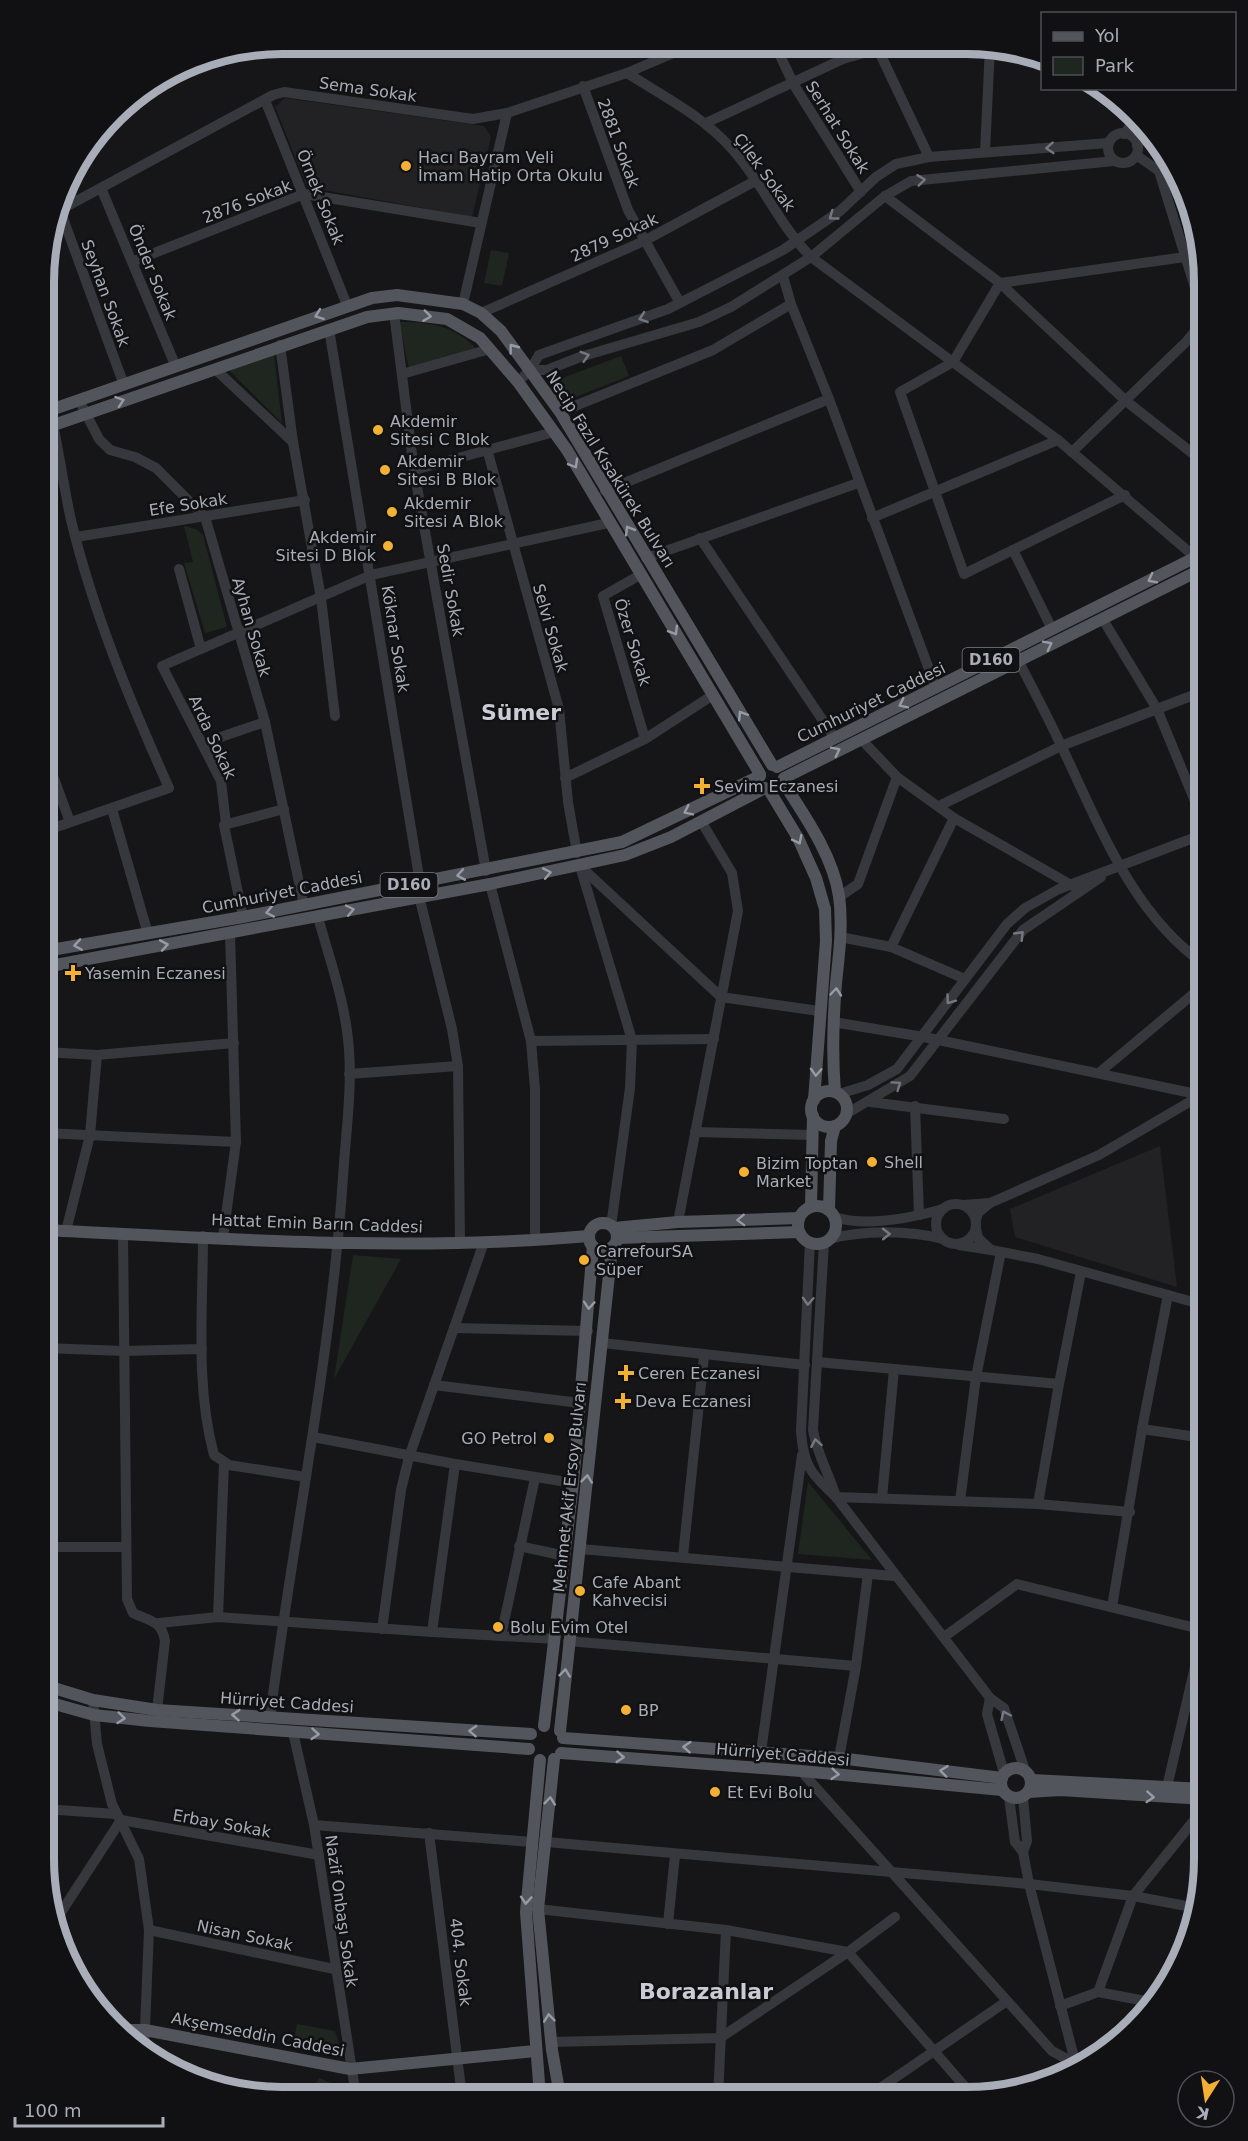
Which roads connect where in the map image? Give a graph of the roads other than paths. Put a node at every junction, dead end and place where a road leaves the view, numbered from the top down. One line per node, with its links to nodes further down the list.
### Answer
1 (671, 54): 6 (street, Sema Sokak)
2 (779, 54): 7 (street, Serhat Sokak)
3 (857, 54): 7 (street)
4 (879, 54): 18 (street)
5 (990, 55): 17 (street)
6 (627, 73): 8 (street, Sema Sokak); 11 (street, Çilek Sokak)
7 (794, 85): 11 (street); 24 (street, Serhat Sokak)
8 (583, 87): 10 (street, Sema Sokak); 30 (street, 2881 Sokak)
9 (265, 99): 10 (street, Sema Sokak); 23 (street, Sema Sokak); 25 (street, Örnek Sokak)
10 (507, 113): 29 (street)
11 (706, 123): 22 (street, Çilek Sokak)
12 (1130, 124): 13 (street)
13 (1124, 134): 15 (street); 16 (street)
14 (1144, 139): 16 (street)
15 (1108, 143): 17 (street, one-way to 17); 19 (street)
16 (1136, 151): 19 (street); 21 (street)
17 (985, 152): 18 (street)
18 (929, 157): 24 (street)
19 (1114, 161): 26 (street, one-way to 19)
20 (1164, 170): 21 (street)
21 (1159, 171): 33 (street)
22 (755, 180): 30 (street, 2879 Sokak); 31 (street, Çilek Sokak)
23 (101, 188): 27 (street, Sema Sokak); 34 (street, Önder Sokak)
24 (861, 192): 31 (street, one-way to 31)
25 (304, 195): 29 (street, 2876 Sokak); 34 (street, 2876 Sokak); 41 (street, Örnek Sokak)
26 (885, 196): 32 (street); 37 (street)
27 (67, 207)
28 (63, 221): 54 (street, Seyhan Sokak)
29 (481, 224): 39 (street)
30 (644, 241): 38 (street, 2881 Sokak); 43 (street, 2879 Sokak)
31 (796, 242): 32 (street, Çilek Sokak); 38 (street)
32 (811, 257): 35 (street); 48 (street, Çilek Sokak)
33 (1185, 257): 36 (street); 37 (street)
34 (134, 261): 49 (street, Önder Sokak)
35 (783, 276): 40 (street); 51 (street, one-way to 35)
36 (1194, 277)
37 (1000, 283): 48 (street); 57 (street)
38 (680, 303): 51 (street, one-way to 51)
39 (463, 304): 41 (main road, Necip Fazıl Kısakürek Bulvarı); 43 (main road, Necip Fazıl Kısakürek Bulvarı)
40 (791, 304): 55 (street); 59 (street)
41 (346, 305): 49 (main road, Necip Fazıl Kısakürek Bulvarı, one-way to 49)
42 (394, 313): 44 (main road, Necip Fazıl Kısakürek Bulvarı); 47 (main road, Necip Fazıl Kısakürek Bulvarı, one-way to 47); 52 (street, Sedir Sokak)
43 (481, 313): 51 (main road, Necip Fazıl Kısakürek Bulvarı, one-way to 43)
44 (329, 329): 46 (main road, Necip Fazıl Kısakürek Bulvarı); 88 (street, Köknar Sokak)
45 (1194, 330): 57 (street)
46 (280, 345): 50 (main road, Necip Fazıl Kısakürek Bulvarı); 64 (street)
47 (490, 349): 52 (street); 53 (main road, Necip Fazıl Kısakürek Bulvarı)
48 (953, 362): 63 (street, Çilek Sokak); 72 (street)
49 (176, 367): 54 (main road, Necip Fazıl Kısakürek Bulvarı)
50 (214, 369): 60 (main road, Necip Fazıl Kısakürek Bulvarı, one-way to 50); 64 (street)
51 (530, 370): 53 (street); 59 (main road, Necip Fazıl Kısakürek Bulvarı)
52 (402, 374): 69 (street, Sedir Sokak)
53 (518, 382): 62 (main road, Necip Fazıl Kısakürek Bulvarı)
54 (124, 385): 56 (main road, Necip Fazıl Kısakürek Bulvarı)
55 (829, 399): 70 (street); 71 (street)
56 (79, 400): 58 (main road, Necip Fazıl Kısakürek Bulvarı); 60 (street, Ayhan Sokak)
57 (1126, 401): 67 (street); 68 (street)
58 (54, 409)
59 (560, 412): 71 (main road, Necip Fazıl Kısakürek Bulvarı)
60 (84, 413): 61 (main road, Necip Fazıl Kısakürek Bulvarı); 75 (street, Ayhan Sokak)
61 (54, 424)
62 (554, 432): 66 (street); 77 (main road, Necip Fazıl Kısakürek Bulvarı, one-way to 77)
63 (1058, 440): 67 (street, Çilek Sokak); 72 (street)
64 (293, 442): 74 (street)
65 (54, 447): 78 (street)
66 (487, 449): 69 (street); 80 (street, Selvi Sokak)
67 (1072, 452): 73 (street, Çilek Sokak)
68 (1194, 454)
69 (414, 470): 85 (street, Sedir Sokak)
70 (858, 483): 76 (street); 79 (street)
71 (605, 491): 83 (main road, Necip Fazıl Kısakürek Bulvarı, one-way to 71)
72 (937, 492): 76 (street); 81 (street)
73 (1125, 495): 81 (street); 82 (street, Çilek Sokak)
74 (305, 500): 75 (street, Efe Sokak); 90 (street)
75 (205, 517): 78 (street, Efe Sokak); 93 (street, Ayhan Sokak)
76 (872, 518): 96 (street)
77 (608, 523): 80 (street); 89 (main road, Necip Fazıl Kısakürek Bulvarı)
78 (76, 537): 116 (street)
79 (700, 538): 83 (street); 102 (street)
80 (513, 546): 85 (street); 111 (street, Selvi Sokak)
81 (1013, 550): 92 (street)
82 (1194, 550)
83 (646, 558): 107 (main road, Necip Fazıl Kısakürek Bulvarı, one-way to 83)
84 (1194, 558): 92 (main road, Cumhuriyet Caddesi / D160, one-way to 92)
85 (430, 563): 88 (street); 127 (street, Sedir Sokak)
86 (179, 569): 94 (street)
87 (1194, 573): 91 (main road, Cumhuriyet Caddesi / D160)
88 (371, 575): 90 (street); 131 (street, Köknar Sokak)
89 (640, 575): 97 (main road, Necip Fazıl Kısakürek Bulvarı, one-way to 97); 103 (street, Özer Sokak)
90 (321, 598): 93 (street); 100 (street)
91 (1102, 618): 95 (main road, Cumhuriyet Caddesi / D160, one-way to 91); 99 (street)
92 (1052, 629): 96 (main road, Cumhuriyet Caddesi / D160)
93 (238, 633): 94 (street); 101 (street, Ayhan Sokak)
94 (201, 650): 105 (street, Arda Sokak)
95 (1018, 660): 104 (main road, Cumhuriyet Caddesi / D160); 106 (street)
96 (936, 688): 102 (main road, Cumhuriyet Caddesi / D160, one-way to 102)
97 (713, 695): 103 (street); 108 (main road, Necip Fazıl Kısakürek Bulvarı)
98 (1194, 695): 99 (street)
99 (1157, 709): 106 (street); 114 (street)
100 (335, 716)
101 (265, 722): 105 (street); 117 (street, Ayhan Sokak)
102 (834, 737): 107 (main road, Cumhuriyet Caddesi / D160)
103 (645, 739): 111 (street)
104 (861, 739): 109 (street); 112 (main road, Cumhuriyet Caddesi / D160, one-way to 104)
105 (203, 743): 121 (street, Arda Sokak)
106 (1061, 746): 115 (street); 126 (street)
107 (775, 766): 108 (main road); 112 (main road)
108 (760, 775): 113 (main road); 124 (main road, Cumhuriyet Caddesi / D160, one-way to 124)
109 (897, 777): 115 (street); 133 (street)
110 (54, 778): 120 (street)
111 (565, 778): 124 (street, Selvi Sokak)
112 (784, 780): 113 (main road); 133 (main road)
113 (767, 789): 119 (main road, Cumhuriyet Caddesi / D160); 147 (main road, one-way to 147)
114 (1194, 799)
115 (939, 806): 118 (street)
116 (112, 809): 120 (street); 138 (street)
117 (284, 809): 121 (street); 134 (street, Ayhan Sokak)
118 (954, 818): 130 (street); 140 (street)
119 (701, 821): 125 (main road, Cumhuriyet Caddesi / D160); 146 (street)
120 (70, 822): 122 (street)
121 (226, 825): 135 (street, Arda Sokak)
122 (54, 828)
123 (1194, 838): 126 (street)
124 (577, 853): 127 (main road, Cumhuriyet Caddesi / D160)
125 (580, 866): 129 (main road, Cumhuriyet Caddesi / D160, one-way to 125); 146 (street); 151 (street)
126 (1121, 867): 128 (street); 142 (street)
127 (486, 871): 131 (main road, Cumhuriyet Caddesi / D160, one-way to 131)
128 (1104, 874): 130 (street); 132 (street)
129 (490, 884): 131 (main road, Cumhuriyet Caddesi / D160); 153 (street)
130 (1072, 884): 132 (street); 144 (street)
131 (419, 889): 134 (main road, Cumhuriyet Caddesi / D160); 136 (main road, Cumhuriyet Caddesi / D160, one-way to 131); 157 (street, Köknar Sokak)
132 (1078, 895): 152 (street, one-way to 132)
133 (839, 897): 139 (main road)
134 (304, 906): 135 (main road, Cumhuriyet Caddesi / D160, one-way to 135)
135 (243, 917): 138 (main road, Cumhuriyet Caddesi / D160)
136 (318, 917): 137 (main road, Cumhuriyet Caddesi / D160); 159 (street)
137 (230, 933): 143 (main road, Cumhuriyet Caddesi, one-way to 137); 154 (street)
138 (148, 934): 141 (main road, Cumhuriyet Caddesi / D160, one-way to 141)
139 (840, 937): 140 (street); 148 (main road, one-way to 139)
140 (891, 947): 144 (street)
141 (54, 950)
142 (1194, 957)
143 (54, 965)
144 (965, 979): 149 (street, one-way to 149)
145 (1194, 993): 158 (street)
146 (721, 997): 147 (street); 150 (street)
147 (819, 1011): 163 (main road, one-way to 163)
148 (833, 1022): 149 (street); 161 (main road)
149 (924, 1036): 152 (street); 161 (street)
150 (714, 1039): 151 (street); 170 (street)
151 (632, 1040): 153 (street); 188 (street)
152 (939, 1040): 158 (street); 164 (street, one-way to 152)
153 (531, 1041): 193 (street)
154 (234, 1044): 156 (street); 174 (street)
155 (54, 1053): 156 (street)
156 (97, 1055): 172 (street)
157 (458, 1066): 159 (street); 196 (street, Köknar Sokak)
158 (1100, 1072): 160 (street)
159 (349, 1074): 195 (street)
160 (1194, 1092)
161 (837, 1093): 163 (main road); 166 (main road)
162 (1194, 1099): 175 (street)
163 (814, 1100): 167 (main road)
164 (870, 1102): 165 (street); 166 (street)
165 (915, 1106): 168 (street); 180 (street)
166 (846, 1114): 169 (main road)
167 (813, 1116): 169 (main road); 173 (main road)
168 (1004, 1119)
169 (835, 1126): 179 (main road)
170 (695, 1132): 173 (street); 182 (street)
171 (54, 1133): 172 (street)
172 (90, 1135): 174 (street); 185 (street)
173 (812, 1135): 177 (main road)
174 (236, 1142): 190 (street)
175 (990, 1203): 176 (street); 183 (street)
176 (963, 1205): 178 (street); 183 (street)
177 (811, 1207): 179 (main road); 181 (main road)
178 (943, 1209): 180 (street); 191 (street)
179 (831, 1213): 180 (street); 192 (main road)
180 (919, 1215)
181 (799, 1218): 182 (main road, one-way to 182); 186 (main road)
182 (678, 1222): 188 (main road)
183 (976, 1224): 199 (street); 200 (street)
184 (54, 1230): 185 (main road, Hattat Emin Barın Caddesi)
185 (66, 1231): 187 (main road, Hattat Emin Barın Caddesi)
186 (799, 1232): 188 (main road); 198 (main road)
187 (123, 1234): 189 (main road, Hattat Emin Barın Caddesi); 209 (street)
188 (613, 1235): 194 (main road); 194 (main road); 206 (main road, Mehmet Akif Ersoy Bulvarı)
189 (203, 1236): 190 (main road, Hattat Emin Barın Caddesi); 208 (street)
190 (223, 1237): 195 (main road, Hattat Emin Barın Caddesi)
191 (943, 1239): 192 (street, one-way to 191); 199 (street)
192 (827, 1240): 198 (main road); 211 (street)
193 (535, 1241): 194 (main road, Hattat Emin Barın Caddesi); 197 (main road, Hattat Emin Barın Caddesi)
194 (591, 1241): 205 (main road, Mehmet Akif Ersoy Bulvarı, one-way to 205)
195 (339, 1242): 196 (main road, Hattat Emin Barın Caddesi); 219 (street)
196 (460, 1242): 197 (main road, Hattat Emin Barın Caddesi)
197 (483, 1242): 204 (street)
198 (810, 1242): 212 (street, one-way to 212)
199 (956, 1244): 200 (street)
200 (996, 1251): 201 (street); 214 (street)
201 (1081, 1272): 202 (street); 215 (street)
202 (1168, 1295): 203 (street); 218 (street)
203 (1194, 1302)
204 (454, 1328): 205 (street); 216 (street)
205 (588, 1331): 217 (main road, Mehmet Akif Ersoy Bulvarı)
206 (602, 1343): 210 (street); 236 (main road, Mehmet Akif Ersoy Bulvarı, one-way to 206)
207 (54, 1348): 209 (street)
208 (202, 1349): 209 (street); 223 (street)
209 (124, 1351): 235 (street)
210 (704, 1356): 212 (street); 238 (street)
211 (817, 1362): 213 (street); 228 (street, one-way to 211)
212 (805, 1365): 221 (street)
213 (894, 1369): 214 (street); 229 (street)
214 (976, 1377): 215 (street); 230 (street)
215 (1059, 1384): 231 (street)
216 (434, 1385): 217 (street); 222 (street)
217 (580, 1403): 227 (main road, Mehmet Akif Ersoy Bulvarı)
218 (1142, 1429): 220 (street); 232 (street)
219 (313, 1437): 222 (street); 225 (street)
220 (1194, 1437)
221 (802, 1452): 228 (street); 239 (street)
222 (409, 1457): 224 (street); 247 (street)
223 (224, 1463): 225 (street); 243 (street)
224 (455, 1464): 226 (street); 248 (street)
225 (306, 1477): 244 (street)
226 (535, 1478): 227 (street); 233 (street)
227 (573, 1483): 237 (main road, Mehmet Akif Ersoy Bulvarı)
228 (836, 1497): 229 (street); 241 (street)
229 (882, 1498): 230 (street)
230 (960, 1500): 231 (street)
231 (1038, 1504): 232 (street)
232 (1130, 1512): 242 (street)
233 (519, 1546): 237 (street); 249 (street)
234 (54, 1547): 235 (street)
235 (126, 1547): 245 (street)
236 (580, 1549): 238 (street); 252 (main road, Mehmet Akif Ersoy Bulvarı)
237 (565, 1556): 251 (main road, Mehmet Akif Ersoy Bulvarı)
238 (683, 1556): 239 (street)
239 (786, 1565): 240 (street); 253 (street)
240 (868, 1574): 241 (street); 254 (street)
241 (894, 1576): 250 (street)
242 (1112, 1607): 246 (street); 250 (street)
243 (218, 1617): 244 (street); 245 (street)
244 (283, 1620): 247 (street); 262 (street)
245 (159, 1623): 260 (street)
246 (1194, 1627)
247 (382, 1629): 248 (street)
248 (432, 1632): 249 (street)
249 (501, 1636): 251 (street)
250 (944, 1637): 257 (street)
251 (555, 1639): 263 (main road, Mehmet Akif Ersoy Bulvarı)
252 (568, 1641): 253 (street); 266 (main road, Mehmet Akif Ersoy Bulvarı, one-way to 252)
253 (772, 1660): 254 (street); 268 (street)
254 (856, 1666): 270 (street)
255 (1194, 1672): 275 (street)
256 (54, 1689): 258 (main road, Hürriyet Caddesi)
257 (990, 1698): 273 (street); 274 (street, one-way to 257)
258 (93, 1700): 260 (main road, Hürriyet Caddesi); 261 (street)
259 (54, 1704): 261 (main road, Hürriyet Caddesi)
260 (157, 1710): 262 (main road, Hürriyet Caddesi, one-way to 260)
261 (94, 1715): 264 (main road, Hürriyet Caddesi, one-way to 264); 279 (street)
262 (270, 1718): 265 (main road, Hürriyet Caddesi, one-way to 262)
263 (544, 1726): 265 (main road); 266 (main road)
264 (293, 1732): 267 (main road, Hürriyet Caddesi, one-way to 267); 281 (street, Nazif Onbaşı Sokak)
265 (531, 1734): 267 (main road)
266 (561, 1735): 268 (main road, Hürriyet Caddesi, one-way to 266); 269 (main road)
267 (530, 1749): 271 (main road)
268 (761, 1752): 270 (main road, Hürriyet Caddesi)
269 (558, 1756): 271 (main road); 272 (main road, Hürriyet Caddesi, one-way to 272); 284 (main road, one-way to 269)
270 (839, 1758): 273 (main road, Hürriyet Caddesi, one-way to 270)
271 (540, 1760): 283 (main road)
272 (801, 1771): 273 (main road, Hürriyet Caddesi, one-way to 273); 288 (street)
273 (1004, 1784): 274 (main road); 274 (main road); 285 (street)
274 (1027, 1785): 275 (main road); 277 (main road, one-way to 277); 285 (street)
275 (1167, 1787): 276 (main road)
276 (1194, 1788)
277 (1194, 1798)
278 (54, 1810): 279 (street, Erbay Sokak)
279 (118, 1817): 287 (street, Erbay Sokak); 293 (street); 296 (street)
280 (1194, 1820): 290 (street)
281 (314, 1825): 282 (street); 287 (street, Nazif Onbaşı Sokak)
282 (429, 1833): 283 (street); 311 (street, 404. Sokak)
283 (532, 1842): 309 (main road, one-way to 309)
284 (546, 1842): 286 (street); 292 (main road)
285 (1023, 1852): 289 (street)
286 (675, 1854): 288 (street); 295 (street)
287 (319, 1856): 299 (street, Nazif Onbaşı Sokak)
288 (893, 1871): 289 (street); 301 (street)
289 (1029, 1884): 290 (street); 303 (street)
290 (1133, 1896): 291 (street); 300 (street)
291 (1189, 1907)
292 (538, 1909): 295 (street); 308 (main road, one-way to 292)
293 (61, 1912)
294 (895, 1917): 298 (street)
295 (668, 1924): 297 (street)
296 (149, 1930): 299 (street, Nisan Sokak); 305 (street)
297 (726, 1930): 298 (street); 306 (street)
298 (848, 1952): 306 (street); 310 (street)
299 (334, 1969): 314 (street, Nazif Onbaşı Sokak)
300 (1098, 1992): 302 (street); 303 (street)
301 (1007, 2001): 310 (street); 313 (street)
302 (1144, 2001)
303 (1060, 2006): 312 (street)
304 (132, 2030): 305 (main road, Akşemseddin Caddesi)
305 (145, 2030): 307 (street); 314 (main road, Akşemseddin Caddesi)
306 (720, 2038): 308 (street); 319 (street)
307 (145, 2041)
308 (551, 2042): 318 (main road)
309 (535, 2051): 311 (main road, Akşemseddin Caddesi); 317 (main road)
310 (933, 2052): 320 (street); 321 (street)
311 (458, 2058): 314 (main road, Akşemseddin Caddesi); 316 (street, 404. Sokak)
312 (1075, 2059)
313 (1070, 2061)
314 (350, 2068): 315 (street, Nazif Onbaşı Sokak)
315 (354, 2087)
316 (461, 2087)
317 (539, 2087)
318 (558, 2087)
319 (718, 2087)
320 (882, 2087)
321 (965, 2087)

